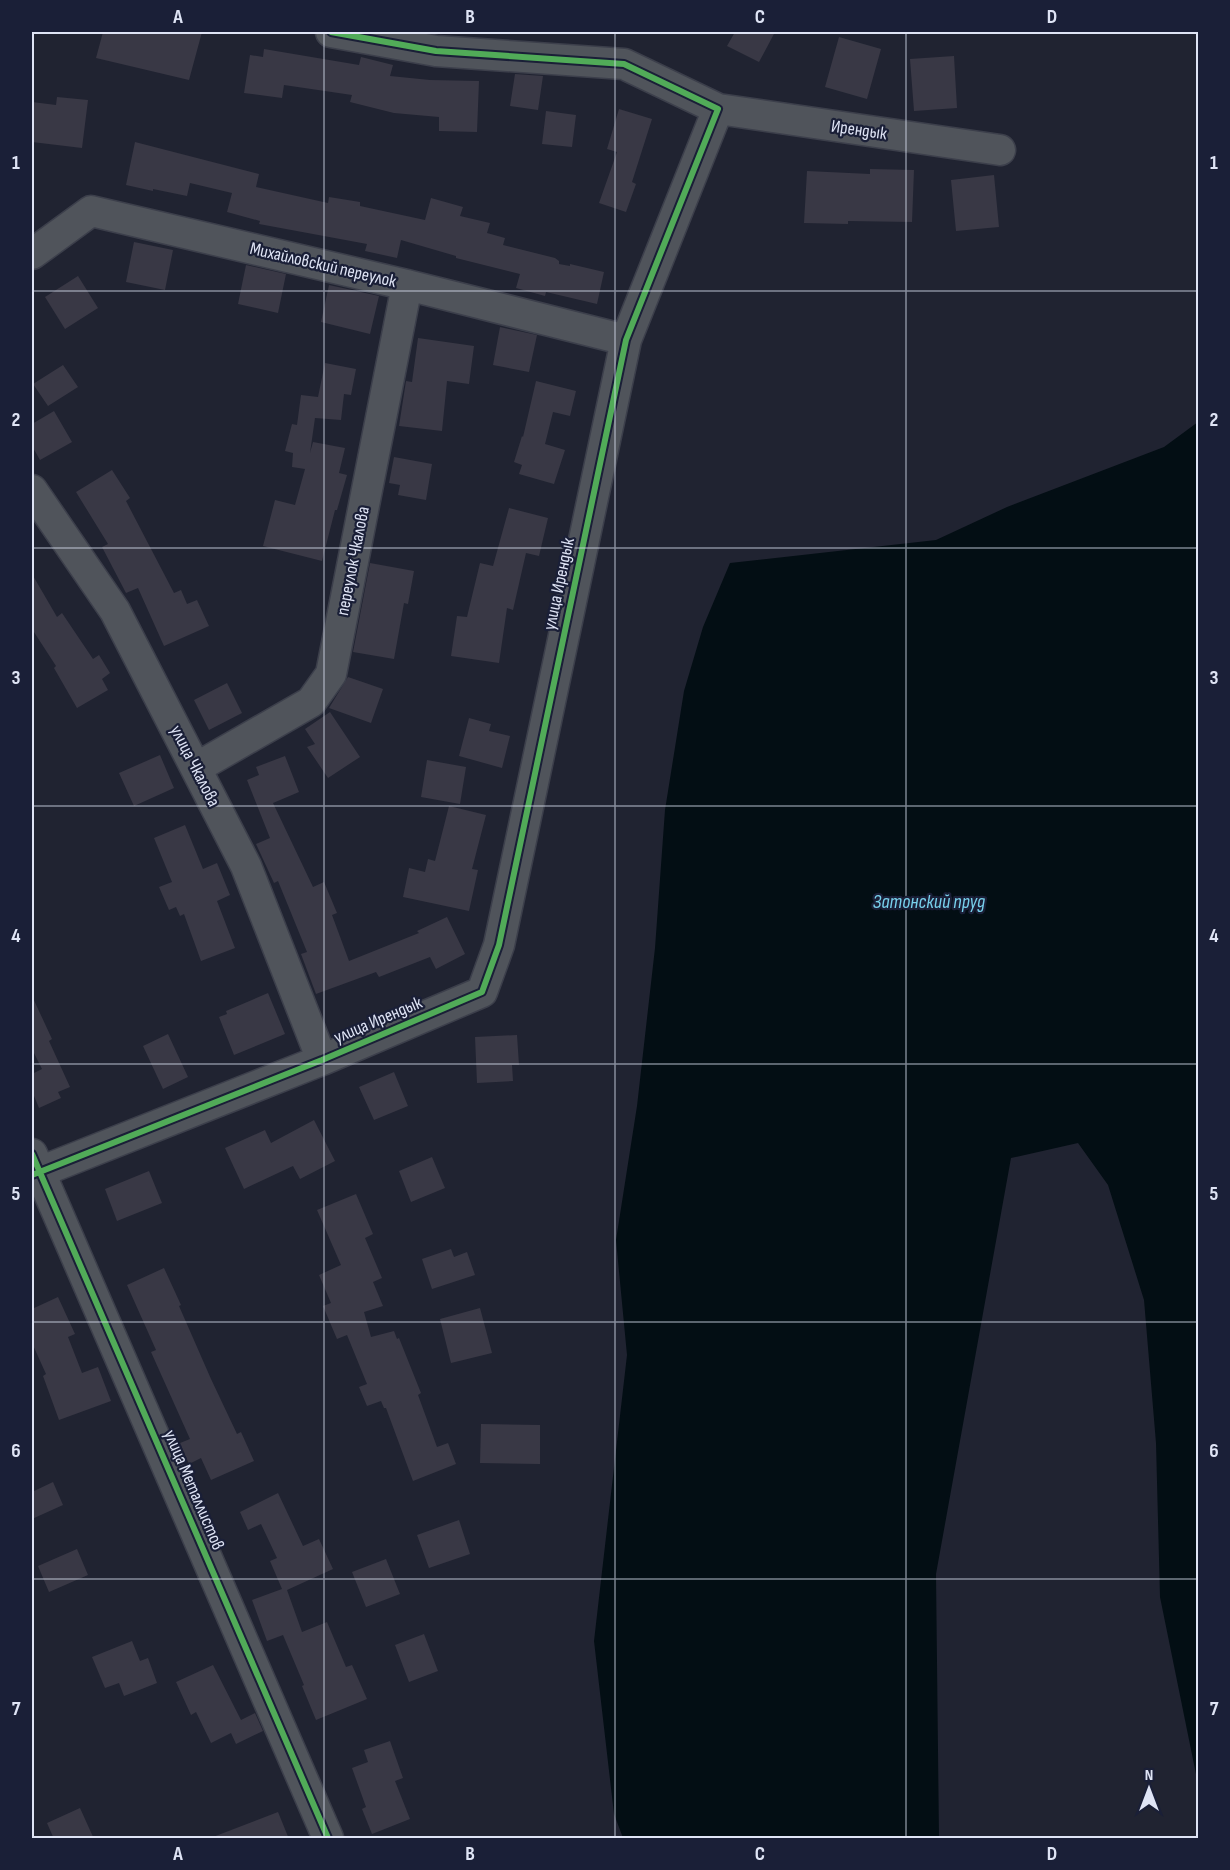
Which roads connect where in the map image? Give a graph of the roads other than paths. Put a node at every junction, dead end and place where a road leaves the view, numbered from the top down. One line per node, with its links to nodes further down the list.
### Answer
1 (331, 32): 2 (street)
2 (718, 110): 3 (street, Ирендык); 6 (street, улица Ирендык)
3 (1000, 150)
4 (32, 254): 5 (street, Михайловский переулок)
5 (407, 285): 6 (street, Михайловский переулок); 8 (street, переулок Чкалова)
6 (626, 340): 9 (street, улица Ирендык)
7 (32, 490): 8 (street, улица Чкалова)
8 (196, 768): 9 (street, улица Чкалова)
9 (322, 1060): 10 (street, улица Ирендык)
10 (34, 1167): 11 (street, улица Металлистов)
11 (327, 1839)

